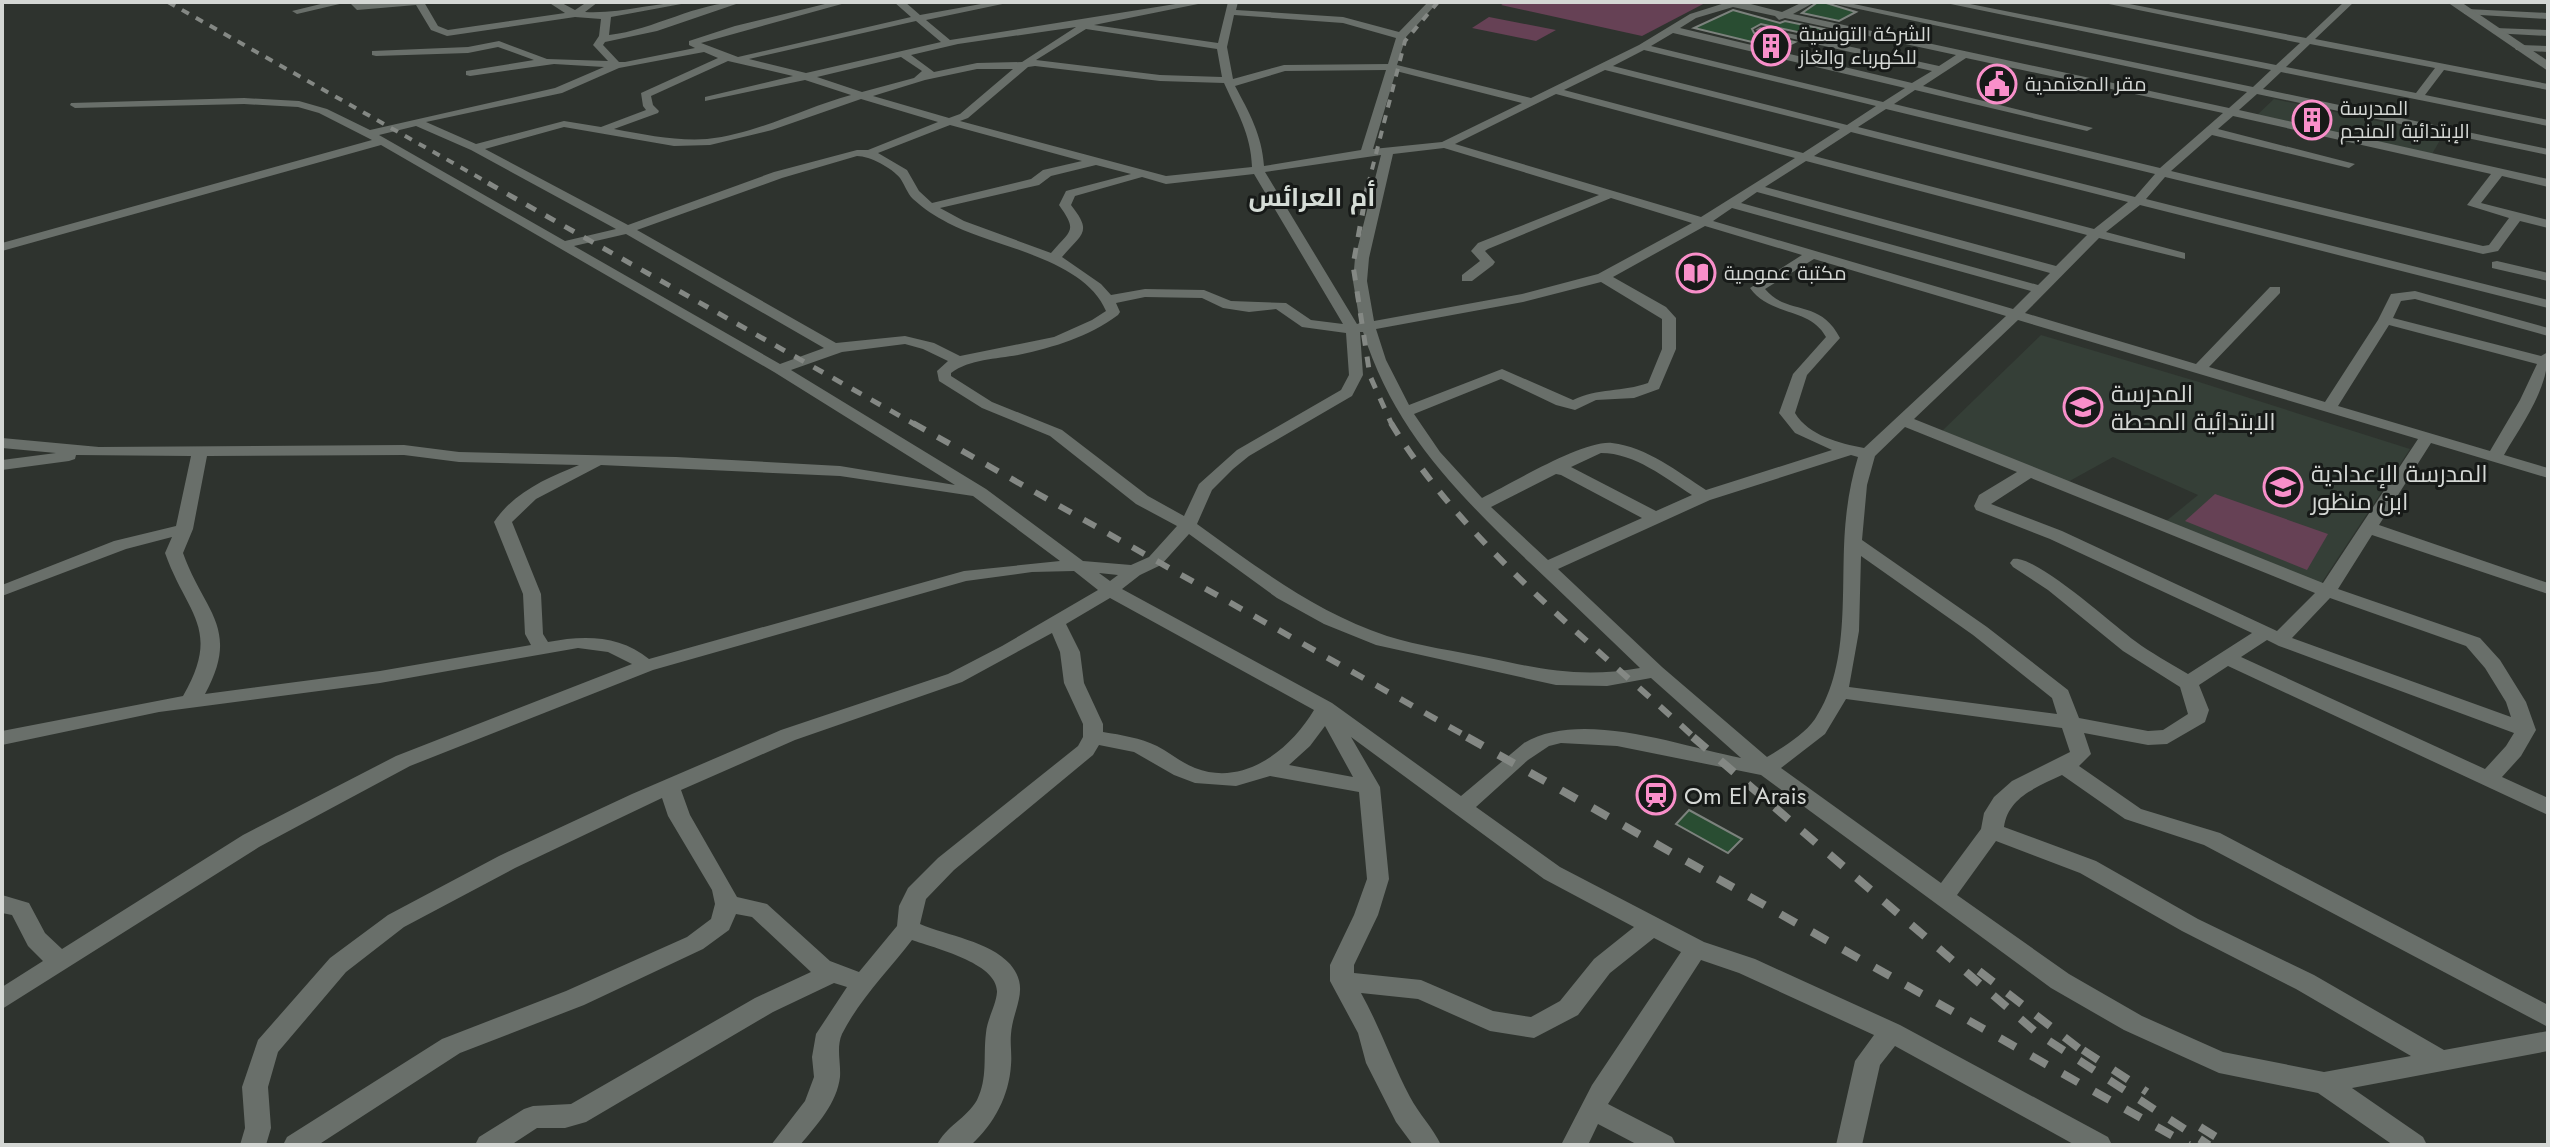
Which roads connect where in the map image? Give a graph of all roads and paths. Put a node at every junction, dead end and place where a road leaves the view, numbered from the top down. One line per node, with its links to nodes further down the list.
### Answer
1 (343, 2): 25 (street)
2 (354, 2): 3 (street)
3 (417, 2): 28 (street)
4 (553, 2): 28 (street)
5 (593, 2): 28 (street)
6 (687, 2): 30 (street)
7 (737, 2): 40 (street)
8 (844, 2): 47 (street)
9 (899, 2): 31 (street)
10 (1007, 2): 31 (street)
11 (1155, 2): 24 (street)
12 (1203, 2): 24 (street)
13 (1433, 2): 39 (street)
14 (1810, 2): 32 (street)
15 (1831, 2): 26 (street)
16 (1898, 2): 26 (street)
17 (1946, 2): 63 (street)
18 (2104, 2): 41 (street)
19 (2349, 2): 41 (street)
20 (2453, 2): 27 (main road)
21 (2532, 2): 29 (street)
22 (1736, 3): 32 (street); 34 (street)
23 (1231, 7): 39 (street); 44 (street)
24 (1166, 8): 33 (street)
25 (297, 11)
26 (1879, 12): 35 (street); 71 (street)
27 (2467, 12): 29 (street); 37 (main road)
28 (575, 14): 30 (street)
29 (2548, 14)
30 (603, 16): 40 (street)
31 (920, 17): 42 (street); 52 (street)
32 (1780, 17): 35 (street)
33 (1085, 25): 42 (street); 44 (street); 56 (street)
34 (1670, 29): 45 (street); 53 (street)
35 (1845, 29): 43 (street); 51 (street)
36 (1760, 30): 43 (street)
37 (2495, 31): 38 (street); 46 (main road)
38 (2548, 33)
39 (1401, 36): 59 (street)
40 (602, 39): 57 (street)
41 (2309, 41): 58 (street); 63 (street)
42 (948, 43): 50 (street)
43 (1820, 43): 53 (street); 62 (street)
44 (1222, 47): 67 (street)
45 (1643, 47): 60 (street); 68 (street)
46 (2520, 48): 48 (street); 61 (main road)
47 (704, 49): 52 (street); 57 (street)
48 (2548, 49)
49 (376, 53): 54 (street)
50 (903, 54): 65 (street); 66 (street)
51 (1965, 54): 62 (street); 81 (street)
52 (733, 58): 65 (street); 88 (street)
53 (1791, 58): 55 (street)
54 (545, 61): 57 (street); 64 (street)
55 (1814, 63): 68 (street); 69 (street)
56 (1026, 64): 66 (street); 67 (street); 83 (street)
57 (617, 65): 82 (street)
58 (2442, 66): 70 (street); 75 (street)
59 (1392, 67): 67 (street); 77 (street); 96 (street)
60 (1605, 67): 72 (street); 78 (street)
61 (2548, 67)
62 (1939, 69): 69 (street)
63 (2280, 69): 71 (street); 75 (street)
64 (470, 73)
65 (804, 76): 73 (street); 76 (street)
66 (922, 77): 73 (street)
67 (1229, 82): 100 (street)
68 (1782, 85): 80 (street)
69 (1913, 85): 80 (street); 86 (street)
70 (2548, 87)
71 (2257, 89): 81 (street); 94 (street)
72 (1556, 91): 77 (street); 97 (street)
73 (864, 95): 83 (street); 88 (street)
74 (1763, 96): 78 (street)
75 (2419, 96): 84 (street)
76 (709, 99)
77 (1533, 102): 91 (street)
78 (1751, 103): 85 (street)
79 (75, 105): 89 (street)
80 (1885, 106): 85 (street); 101 (street)
81 (2232, 112): 87 (street); 102 (street)
82 (418, 122): 89 (street); 92 (street)
83 (951, 122): 95 (street); 98 (street)
84 (2548, 123)
85 (1852, 128): 97 (street); 108 (street)
86 (2087, 128)
87 (2211, 131): 99 (street); 101 (street)
88 (601, 132): 92 (street)
89 (368, 134): 90 (street)
90 (382, 141): 116 (street); 117 (street)
91 (1445, 145): 93 (street); 107 (street)
92 (475, 148): 114 (street)
93 (1388, 151): 96 (street); 132 (street)
94 (2548, 152)
95 (869, 153): 110 (street); 114 (street)
96 (1366, 153): 100 (street)
97 (1806, 155): 106 (street); 115 (street)
98 (1095, 162): 103 (street); 105 (street)
99 (2349, 164)
100 (1258, 170): 103 (street); 132 (street)
101 (2163, 172): 108 (street); 111 (street)
102 (2499, 172): 104 (street); 111 (street)
103 (1141, 175): 105 (street)
104 (2548, 183)
105 (1056, 185): 110 (street); 120 (street)
106 (1755, 188): 109 (street); 122 (street)
107 (1609, 195): 112 (street); 125 (street)
108 (2139, 200): 115 (street); 129 (street)
109 (1730, 204): 112 (street); 126 (street)
110 (929, 207): 120 (street)
111 (2516, 217): 113 (street)
112 (1701, 223): 118 (street); 123 (street)
113 (2548, 224)
114 (626, 230): 116 (street); 134 (street)
115 (2096, 234): 119 (street); 122 (street)
116 (562, 245): 137 (street)
117 (2, 247)
118 (1811, 255): 130 (street); 148 (street)
119 (2180, 256)
120 (1054, 258): 128 (street)
121 (2497, 265): 124 (street)
122 (2059, 271): 126 (street)
123 (1603, 277): 132 (street); 142 (street)
124 (2548, 277)
125 (1467, 278)
126 (2038, 289): 130 (street)
127 (2275, 290): 138 (street)
128 (1108, 300): 132 (street); 136 (street)
129 (2548, 304)
130 (2015, 315): 138 (street); 143 (street)
131 (2385, 320): 133 (street); 135 (street); 141 (street)
132 (1361, 328): 142 (street); 159 (street)
133 (2548, 332)
134 (841, 347): 136 (street); 137 (street)
135 (2546, 359): 139 (street)
136 (958, 361): 159 (street)
137 (779, 369): 155 (street)
138 (2199, 369): 141 (street)
139 (2528, 400): 140 (street); 149 (street)
140 (2548, 406)
141 (2329, 407): 144 (street)
142 (1405, 412): 157 (street)
143 (1903, 420): 148 (street); 153 (street)
144 (2428, 436): 149 (street); 160 (street)
145 (2, 443): 147 (street)
146 (200, 450): 147 (street); 150 (street); 161 (street)
147 (99, 452): 151 (street)
148 (1859, 452): 156 (street); 162 (street)
149 (2494, 457): 154 (street)
150 (603, 461): 155 (street); 173 (street)
151 (2, 465)
152 (1554, 469): 156 (street); 157 (street); 158 (street)
153 (2029, 472): 170 (street); 172 (street)
154 (2548, 473)
155 (980, 493): 164 (street)
156 (1704, 496): 158 (street)
157 (1481, 505): 165 (street)
158 (1656, 518): 165 (street)
159 (1188, 525): 166 (street); 176 (street)
160 (2370, 528): 167 (street); 170 (street)
161 (184, 529): 169 (street); 179 (street)
162 (1853, 542): 178 (street); 181 (street)
163 (2019, 563): 177 (street)
164 (1078, 566): 166 (street); 168 (street); 175 (street)
165 (1548, 567): 176 (street)
166 (1134, 571): 168 (street)
167 (2548, 589)
168 (1110, 590): 171 (street); 180 (street)
169 (2, 591)
170 (2327, 591): 172 (street); 182 (street)
171 (1056, 622): 183 (street); 189 (street)
172 (2272, 636): 174 (street); 182 (street)
173 (543, 649): 175 (street); 179 (street)
174 (2227, 658): 177 (street); 188 (street)
175 (646, 666): 200 (street)
176 (1655, 671): 186 (street)
177 (2188, 683): 181 (street)
178 (1839, 692): 181 (street); 186 (street)
179 (190, 702): 184 (street)
180 (1325, 708): 187 (street); 190 (street); 192 (street)
181 (2068, 723): 185 (street)
182 (2526, 730): 188 (street)
183 (1093, 737): 187 (street); 198 (street)
184 (2, 738)
185 (2063, 765): 193 (street); 205 (street)
186 (1766, 768): 192 (street); 194 (street)
187 (1272, 769): 190 (street)
188 (2487, 780): 191 (street)
189 (669, 787): 196 (street); 212 (street)
190 (1369, 787): 202 (street)
191 (2548, 807)
192 (1462, 808): 197 (street)
193 (1992, 831): 194 (street); 208 (street)
194 (1943, 897): 209 (street)
195 (2, 904): 200 (street)
196 (727, 904): 201 (street); 213 (street)
197 (1652, 926): 199 (street); 202 (street)
198 (908, 929): 203 (street); 215 (street)
199 (1696, 949): 206 (street); 210 (street)
200 (62, 961): 204 (street)
201 (834, 972): 203 (street); 214 (street)
202 (1342, 981): 216 (street)
203 (865, 984): 211 (street)
204 (2, 999)
205 (2548, 1017)
206 (1891, 1032): 219 (street); 220 (street)
207 (2548, 1041): 208 (street)
208 (2441, 1061): 209 (street)
209 (2324, 1083): 221 (street)
210 (1593, 1109): 217 (street); 218 (street)
211 (794, 1141)
212 (253, 1145)
213 (296, 1145)
214 (488, 1145)
215 (950, 1145)
216 (1428, 1145)
217 (1574, 1145)
218 (1663, 1145)
219 (1849, 1145)
220 (2099, 1145)
221 (2414, 1145)

